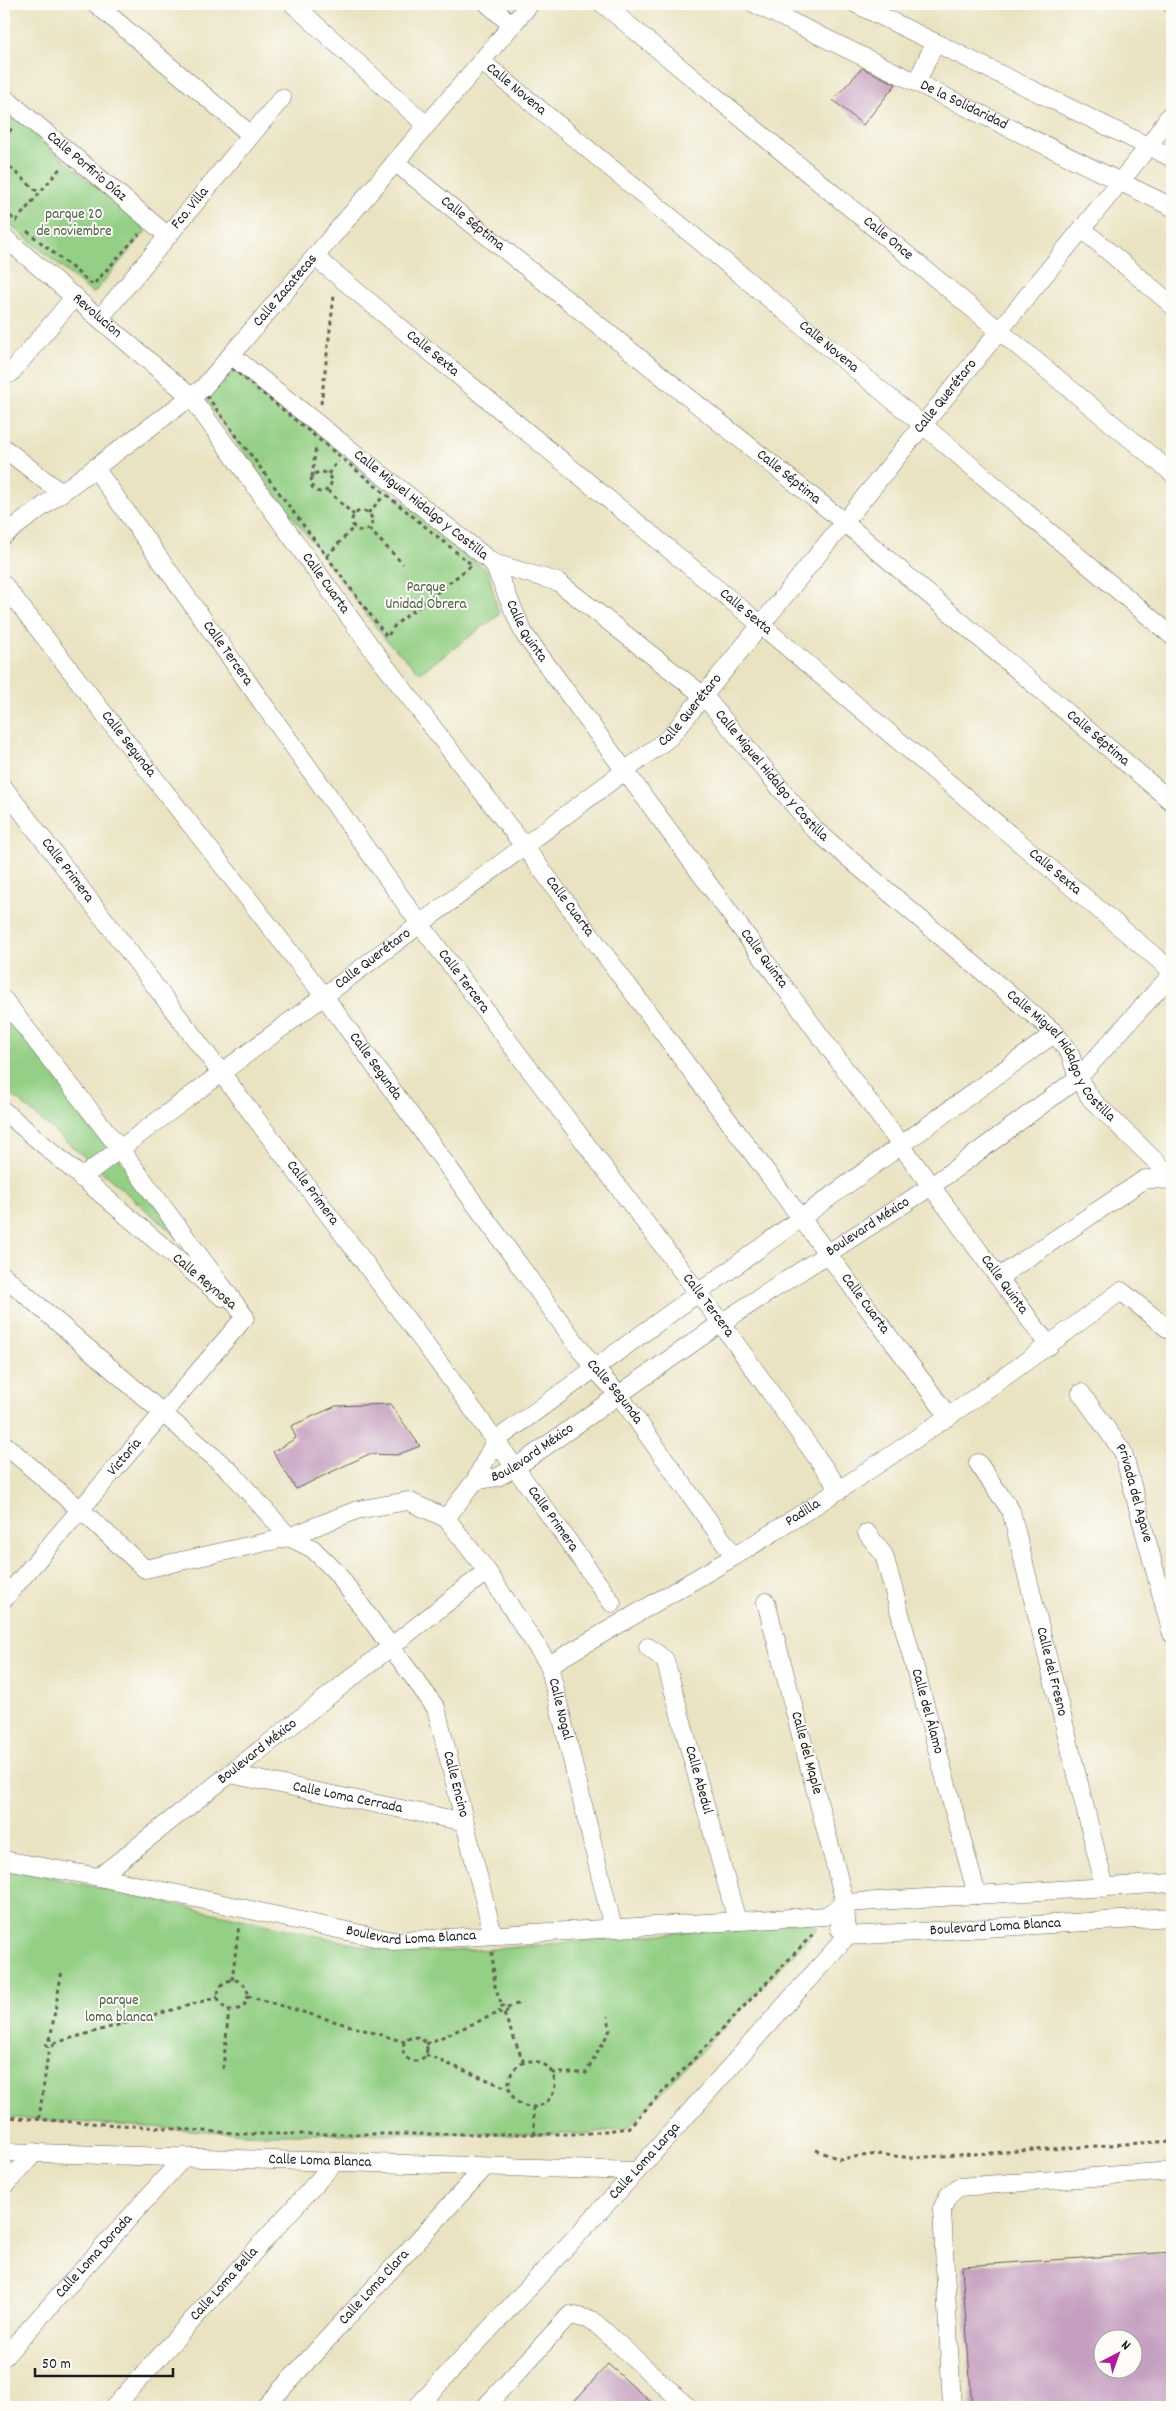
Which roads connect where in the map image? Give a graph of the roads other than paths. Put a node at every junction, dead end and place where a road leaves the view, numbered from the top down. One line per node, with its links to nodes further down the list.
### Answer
1 (96, 4): 16 (street)
2 (293, 4): 15 (street)
3 (488, 4): 8 (street)
4 (530, 4): 8 (street, Calle Zacatecas)
5 (603, 4): 29 (street, Calle Once)
6 (755, 4): 11 (street, De la Solidaridad)
7 (856, 4): 9 (street)
8 (512, 25): 10 (street, Calle Zacatecas)
9 (936, 42): 11 (street); 17 (street)
10 (481, 61): 15 (street, Calle Zacatecas); 33 (street, Calle Novena)
11 (917, 82): 20 (street, De la Solidaridad)
12 (4, 97): 23 (street, Calle Porfirio Díaz)
13 (282, 98): 16 (street, Fco. Villa)
14 (1172, 112): 17 (street, Calle Querétaro)
15 (426, 125): 19 (street, Calle Zacatecas)
16 (251, 135): 23 (street, Fco. Villa)
17 (1149, 146): 18 (street); 20 (street, Calle Querétaro)
18 (1172, 158)
19 (395, 162): 25 (street, Calle Zacatecas); 38 (street, Calle Séptima)
20 (1119, 182): 21 (street, De la Solidaridad); 22 (street, Calle Querétaro)
21 (1172, 207)
22 (1082, 229): 27 (street); 29 (street, Calle Querétaro)
23 (168, 236): 28 (street, Fco. Villa)
24 (4, 237): 26 (street, Revolucion)
25 (315, 256): 30 (street, Calle Zacatecas); 42 (street, Calle Sexta)
26 (74, 296): 28 (street, Revolucion); 31 (street)
27 (1172, 305)
28 (100, 318): 32 (street, Revolucion)
29 (999, 330): 33 (street, Calle Querétaro); 36 (street, Calle Once)
30 (231, 355): 32 (street, Calle Zacatecas); 40 (street, Calle Miguel Hidalgo y Costilla)
31 (10, 374)
32 (191, 397): 35 (street, Calle Zacatecas); 48 (street, Calle Cuarta)
33 (922, 426): 38 (street, Calle Querétaro); 43 (street, Calle Novena)
34 (4, 448): 37 (street)
35 (95, 468): 37 (street, Calle Zacatecas); 49 (street, Calle Tercera)
36 (1172, 473)
37 (62, 493): 39 (street, Calle Zacatecas)
38 (844, 522): 42 (street, Calle Querétaro); 47 (street, Calle Séptima)
39 (4, 536)
40 (493, 563): 44 (street, Calle Miguel Hidalgo y Costilla); 45 (street, Calle Quinta)
41 (4, 585): 51 (street, Calle Segunda)
42 (760, 625): 44 (street, Calle Querétaro); 50 (street, Calle Sexta)
43 (1172, 636)
44 (704, 696): 45 (street, Calle Querétaro); 53 (street, Calle Miguel Hidalgo y Costilla)
45 (625, 771): 48 (street, Calle Querétaro); 57 (street, Calle Quinta)
46 (4, 788): 54 (street, Calle Primera)
47 (1172, 802)
48 (524, 846): 49 (street, Calle Querétaro); 62 (street, Calle Cuarta)
49 (420, 924): 51 (street, Calle Querétaro); 66 (street, Calle Tercera)
50 (1172, 972): 55 (street, Boulevard México)
51 (324, 996): 54 (street, Calle Querétaro); 71 (street, Calle Segunda)
52 (4, 1000): 58 (street, Calle Reynosa)
53 (1055, 1033): 55 (street, Calle Miguel Hidalgo y Costilla); 57 (street, Boulevard México)
54 (221, 1073): 58 (street, Calle Querétaro); 76 (street, Calle Primera)
55 (1078, 1078): 60 (street, Calle Miguel Hidalgo y Costilla); 61 (street, Boulevard México)
56 (4, 1111): 59 (street, Calle Reynosa)
57 (902, 1144): 61 (street, Calle Quinta); 62 (street, Boulevard México)
58 (120, 1149): 59 (street, Calle Querétaro); 67 (street, Calle Reynosa)
59 (82, 1178): 67 (street, Calle Reynosa)
60 (1172, 1178): 65 (street)
61 (932, 1185): 63 (street, Boulevard México); 65 (street, Calle Quinta)
62 (801, 1217): 63 (street, Calle Cuarta); 66 (street, Boulevard México)
63 (825, 1253): 68 (street, Boulevard México); 75 (street, Calle Cuarta)
64 (4, 1276): 74 (street)
65 (999, 1277): 70 (street, Calle Quinta)
66 (698, 1293): 68 (street, Calle Tercera); 71 (street, Boulevard México)
67 (245, 1317): 74 (street, Victoria)
68 (721, 1323): 73 (street, Boulevard México); 81 (street, Calle Tercera)
69 (1172, 1332): 70 (street, Padilla)
70 (1049, 1346): 75 (street, Padilla)
71 (594, 1368): 73 (street, Calle Segunda); 76 (street, Boulevard México)
72 (1081, 1393): 91 (street, Privada del Agave)
73 (619, 1395): 79 (street, Boulevard México); 86 (street, Calle Segunda)
74 (162, 1413): 82 (street, Victoria); 85 (street)
75 (949, 1417): 81 (street, Padilla)
76 (495, 1441): 79 (street, Calle Primera); 80 (street, Boulevard México)
77 (4, 1444): 82 (street)
78 (978, 1463): 100 (street, Calle del Fresno)
79 (516, 1467): 80 (street, Boulevard México); 90 (street, Calle Primera)
80 (475, 1481): 83 (street)
81 (840, 1490): 86 (street, Padilla)
82 (80, 1510): 85 (street); 88 (street, Victoria)
83 (446, 1518): 85 (street); 87 (street, Calle Nogal)
84 (867, 1533): 101 (street, Calle del Álamo)
85 (289, 1537): 92 (street, Calle Encino)
86 (734, 1556): 94 (street, Padilla)
87 (488, 1571): 92 (street, Boulevard México); 94 (street, Calle Nogal)
88 (4, 1599)
89 (766, 1602): 102 (street, Calle del Maple)
90 (612, 1603)
91 (1172, 1634)
92 (390, 1647): 95 (street, Boulevard México); 96 (street, Calle Encino)
93 (648, 1647): 104 (street, Calle Abedul)
94 (548, 1665): 106 (street, Calle Nogal)
95 (230, 1774): 96 (street, Calle Loma Cerrada); 98 (street, Boulevard México)
96 (465, 1822): 108 (street, Calle Encino)
97 (4, 1860): 98 (street, Boulevard Loma Blanca)
98 (99, 1877): 108 (street, Boulevard Loma Blanca)
99 (1172, 1883): 100 (street)
100 (1105, 1888): 101 (street)
101 (977, 1895): 102 (street)
102 (845, 1903): 105 (street); 107 (street)
103 (1172, 1917): 107 (street, Boulevard Loma Blanca)
104 (737, 1921): 105 (street, Boulevard Loma Blanca); 106 (street, Boulevard Loma Blanca)
105 (822, 1922): 107 (street)
106 (613, 1928): 108 (street, Boulevard Loma Blanca)
107 (847, 1936): 114 (street, Calle Loma Larga)
108 (492, 1942)
109 (4, 2152): 110 (street, Calle Loma Blanca)
110 (35, 2152): 111 (street, Calle Loma Blanca); 116 (street)
111 (184, 2157): 112 (street, Calle Loma Blanca); 117 (street, Calle Loma Dorada)
112 (335, 2162): 113 (street, Calle Loma Blanca); 118 (street, Calle Loma Bella)
113 (485, 2167): 114 (street, Calle Loma Blanca); 119 (street, Calle Loma Clara)
114 (637, 2171): 120 (street, Calle Loma Larga)
115 (1172, 2171): 123 (street)
116 (4, 2187)
117 (4, 2357)
118 (114, 2407)
119 (265, 2407)
120 (417, 2407)
121 (485, 2407): 122 (street)
122 (688, 2407)
123 (952, 2407)

